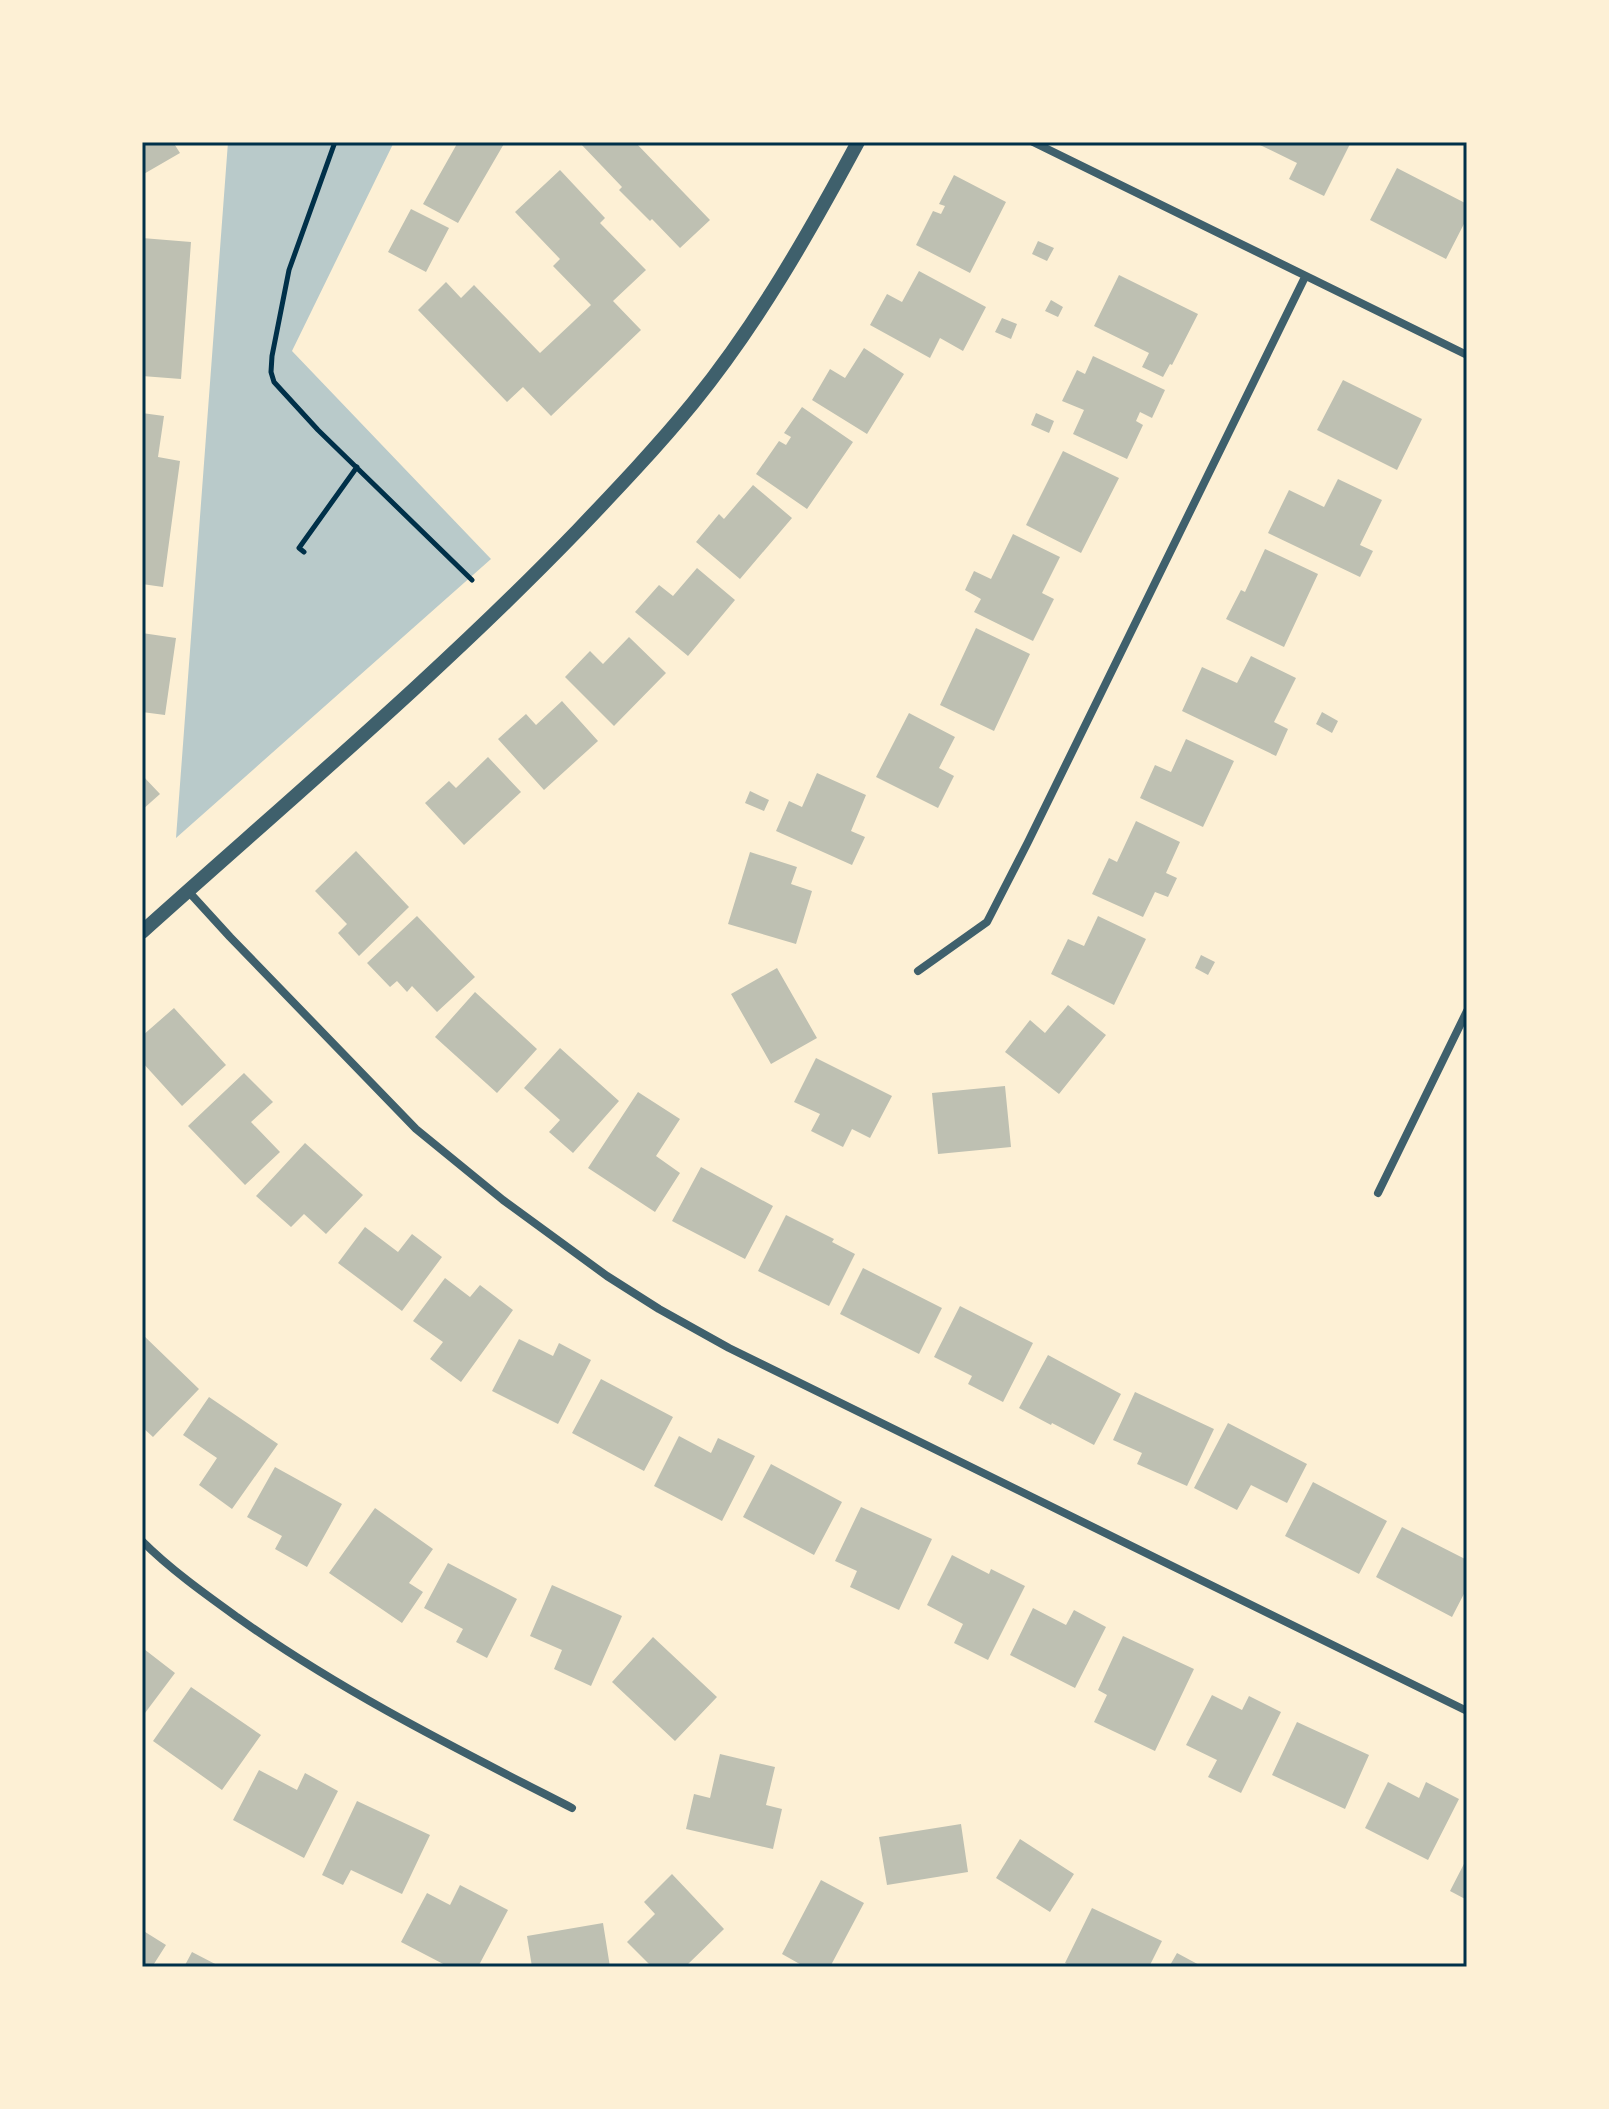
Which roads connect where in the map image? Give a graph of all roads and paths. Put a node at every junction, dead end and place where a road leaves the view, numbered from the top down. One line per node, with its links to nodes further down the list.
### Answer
1 (335, 142): 6 (path)
2 (858, 142): 9 (street)
3 (1033, 142): 4 (street)
4 (1305, 277): 5 (street); 11 (street)
5 (1467, 355)
6 (357, 467): 7 (path); 8 (path)
7 (304, 552)
8 (472, 580)
9 (188, 891): 10 (street); 15 (street)
10 (142, 932)
11 (918, 971)
12 (1467, 1011): 13 (street)
13 (1378, 1193)
14 (142, 1541): 16 (street)
15 (1467, 1711)
16 (572, 1808)

